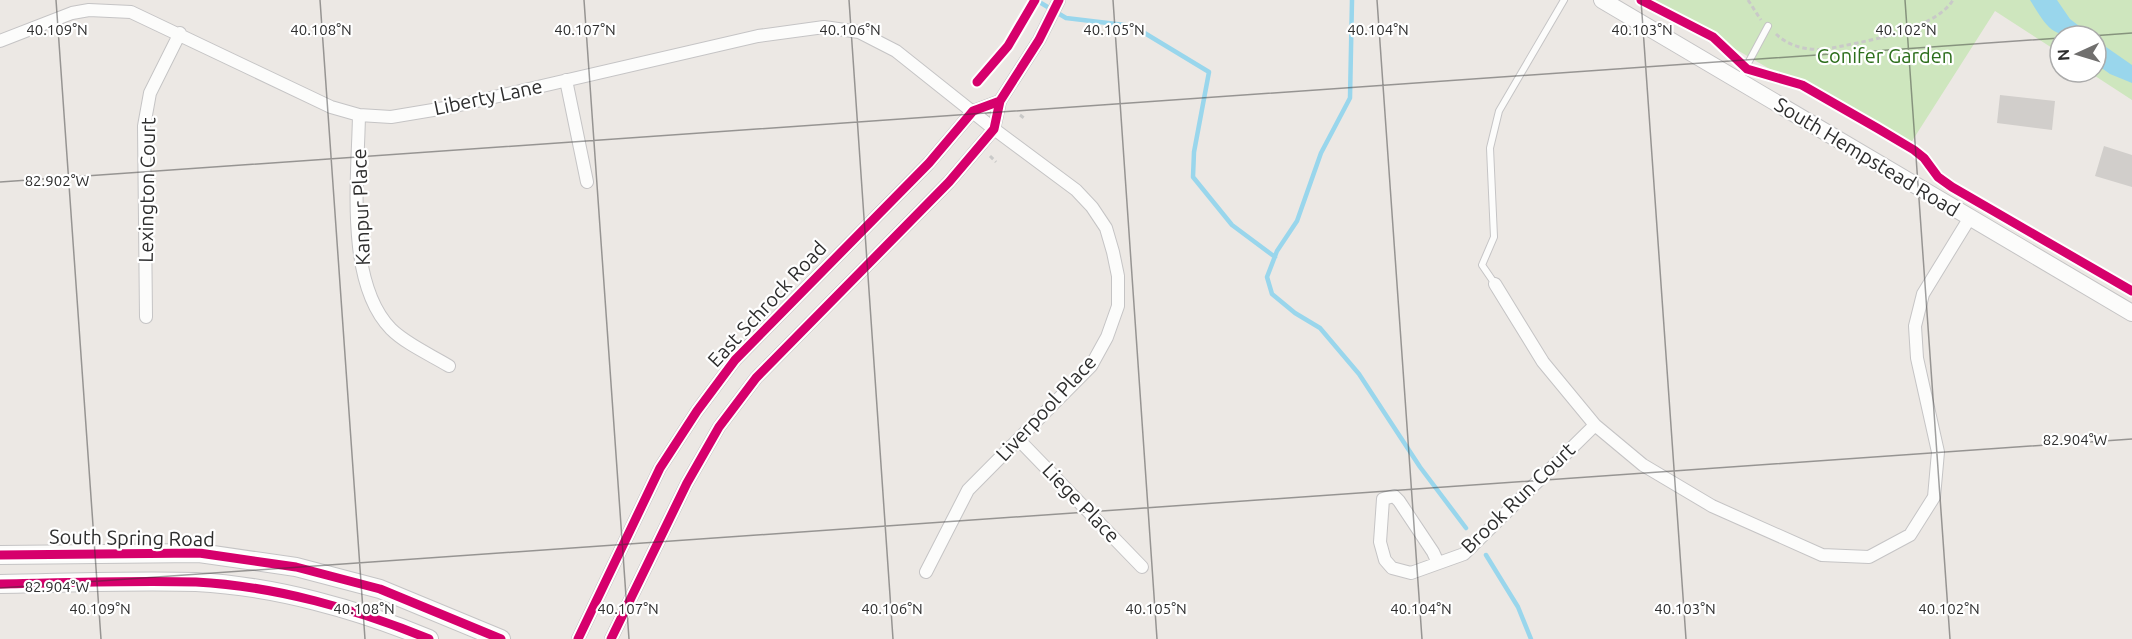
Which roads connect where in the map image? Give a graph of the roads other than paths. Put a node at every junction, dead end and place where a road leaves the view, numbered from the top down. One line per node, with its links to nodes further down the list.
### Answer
1 (1059, 0): 9 (street)
2 (1564, 0): 15 (lane)
3 (1602, 0): 8 (street, South Hempstead Road)
4 (1768, 26): 8 (lane)
5 (180, 33): 6 (street, Liberty Lane); 11 (street, Liberty Lane); 17 (street, Lexington Court)
6 (0, 41)
7 (566, 80): 10 (street, Liberty Lane); 11 (street, Liberty Lane); 13 (street)
8 (1739, 81): 14 (street, South Hempstead Road)
9 (1000, 101): 10 (street, East Schrock Road); 12 (street)
10 (973, 111): 12 (street, Liverpool Place); 28 (street, East Schrock Road)
11 (359, 115): 18 (street, Kanpur Place)
12 (994, 129): 20 (street, Liverpool Place); 29 (street)
13 (587, 182)
14 (1969, 219): 16 (street, South Hempstead Road); 19 (street)
15 (1495, 284): 19 (street)
16 (2132, 313)
17 (146, 317)
18 (449, 366)
19 (1595, 425): 22 (street, Brook Run Court)
20 (1019, 440): 23 (street, Liege Place); 24 (street, Liverpool Place)
21 (0, 555): 27 (main road, South Spring Road)
22 (1438, 563): 22 (street, Brook Run Court)
23 (1142, 567)
24 (926, 572)
25 (0, 584): 26 (main road)
26 (429, 639)
27 (501, 639)
28 (578, 639)
29 (611, 639)

